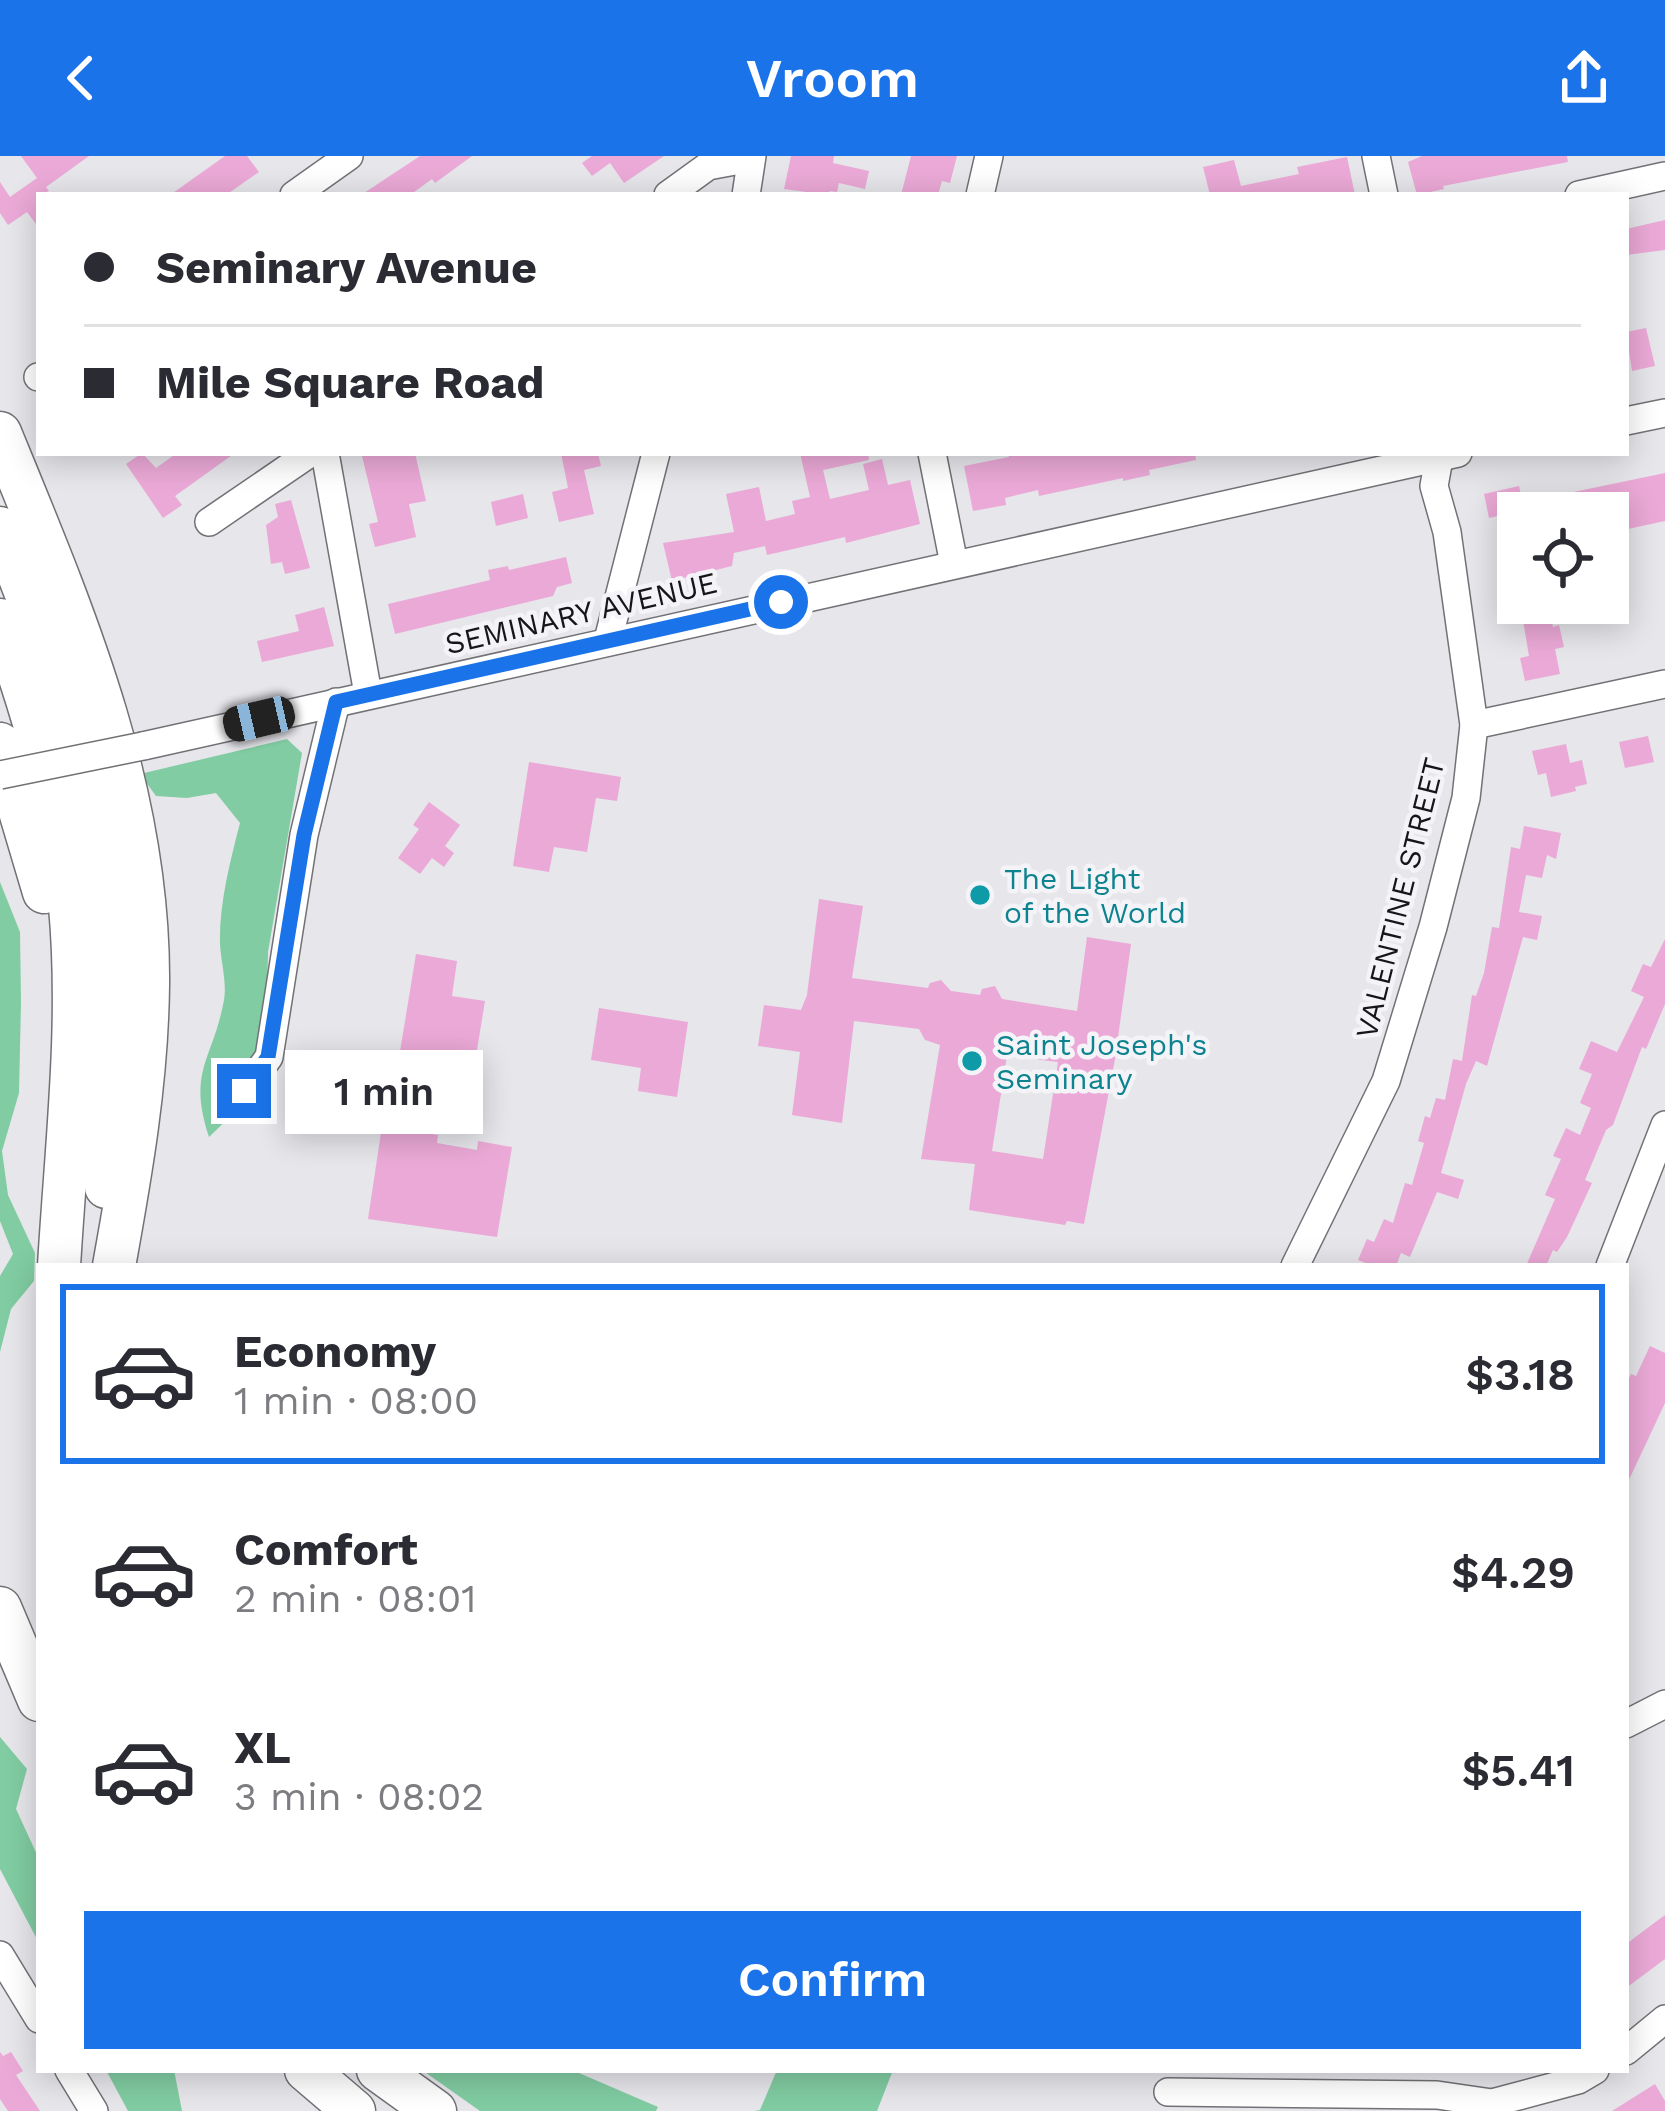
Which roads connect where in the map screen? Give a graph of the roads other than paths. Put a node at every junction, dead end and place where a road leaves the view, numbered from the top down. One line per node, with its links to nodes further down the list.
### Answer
1 (349, 156): 7 (street)
2 (989, 156): 10 (street)
3 (1376, 156): 11 (street)
4 (752, 157): 5 (street); 9 (street)
5 (705, 161): 8 (street)
6 (1665, 176): 12 (street)
7 (298, 192)
8 (671, 192)
9 (746, 192)
10 (981, 192)
11 (1383, 192)
12 (1593, 192)
13 (1665, 413): 14 (street)
14 (1629, 420)
15 (0, 433): 38 (highway)
16 (306, 456): 22 (street)
17 (327, 456): 28 (street)
18 (655, 456): 26 (street)
19 (933, 456): 24 (street)
20 (1437, 456): 24 (street, SEMINARY AVENUE)
21 (1445, 456): 30 (street, VALENTINE STREET)
22 (209, 522)
23 (0, 529): 37 (highway)
24 (954, 564): 26 (street, SEMINARY AVENUE)
25 (0, 620): 35 (highway)
26 (608, 640): 28 (street, SEMINARY AVENUE)
27 (1665, 684): 30 (street)
28 (368, 694): 29 (street, SEMINARY AVENUE)
29 (336, 702): 32 (street, SEMINARY AVENUE, bridge); 33 (street)
30 (1474, 725): 39 (street, VALENTINE STREET)
31 (0, 744): 35 (highway)
32 (0, 775)
33 (244, 1091)
34 (1665, 1125): 40 (street)
35 (67, 1127): 36 (highway)
36 (59, 1263)
37 (102, 1263)
38 (114, 1263)
39 (1296, 1263)
40 (1611, 1263)
41 (0, 1608): 42 (highway)
42 (36, 1693)
43 (1665, 1704): 44 (street)
44 (1629, 1722)
45 (0, 1954): 46 (street)
46 (36, 2015)
47 (1665, 2019): 48 (street)
48 (1629, 2049)
49 (71, 2073): 55 (street)
50 (310, 2073): 56 (highway)
51 (382, 2073): 57 (highway)
52 (1590, 2073): 53 (street)
53 (1437, 2082): 54 (street)
54 (1168, 2091)
55 (94, 2111)
56 (354, 2111)
57 (435, 2111)

